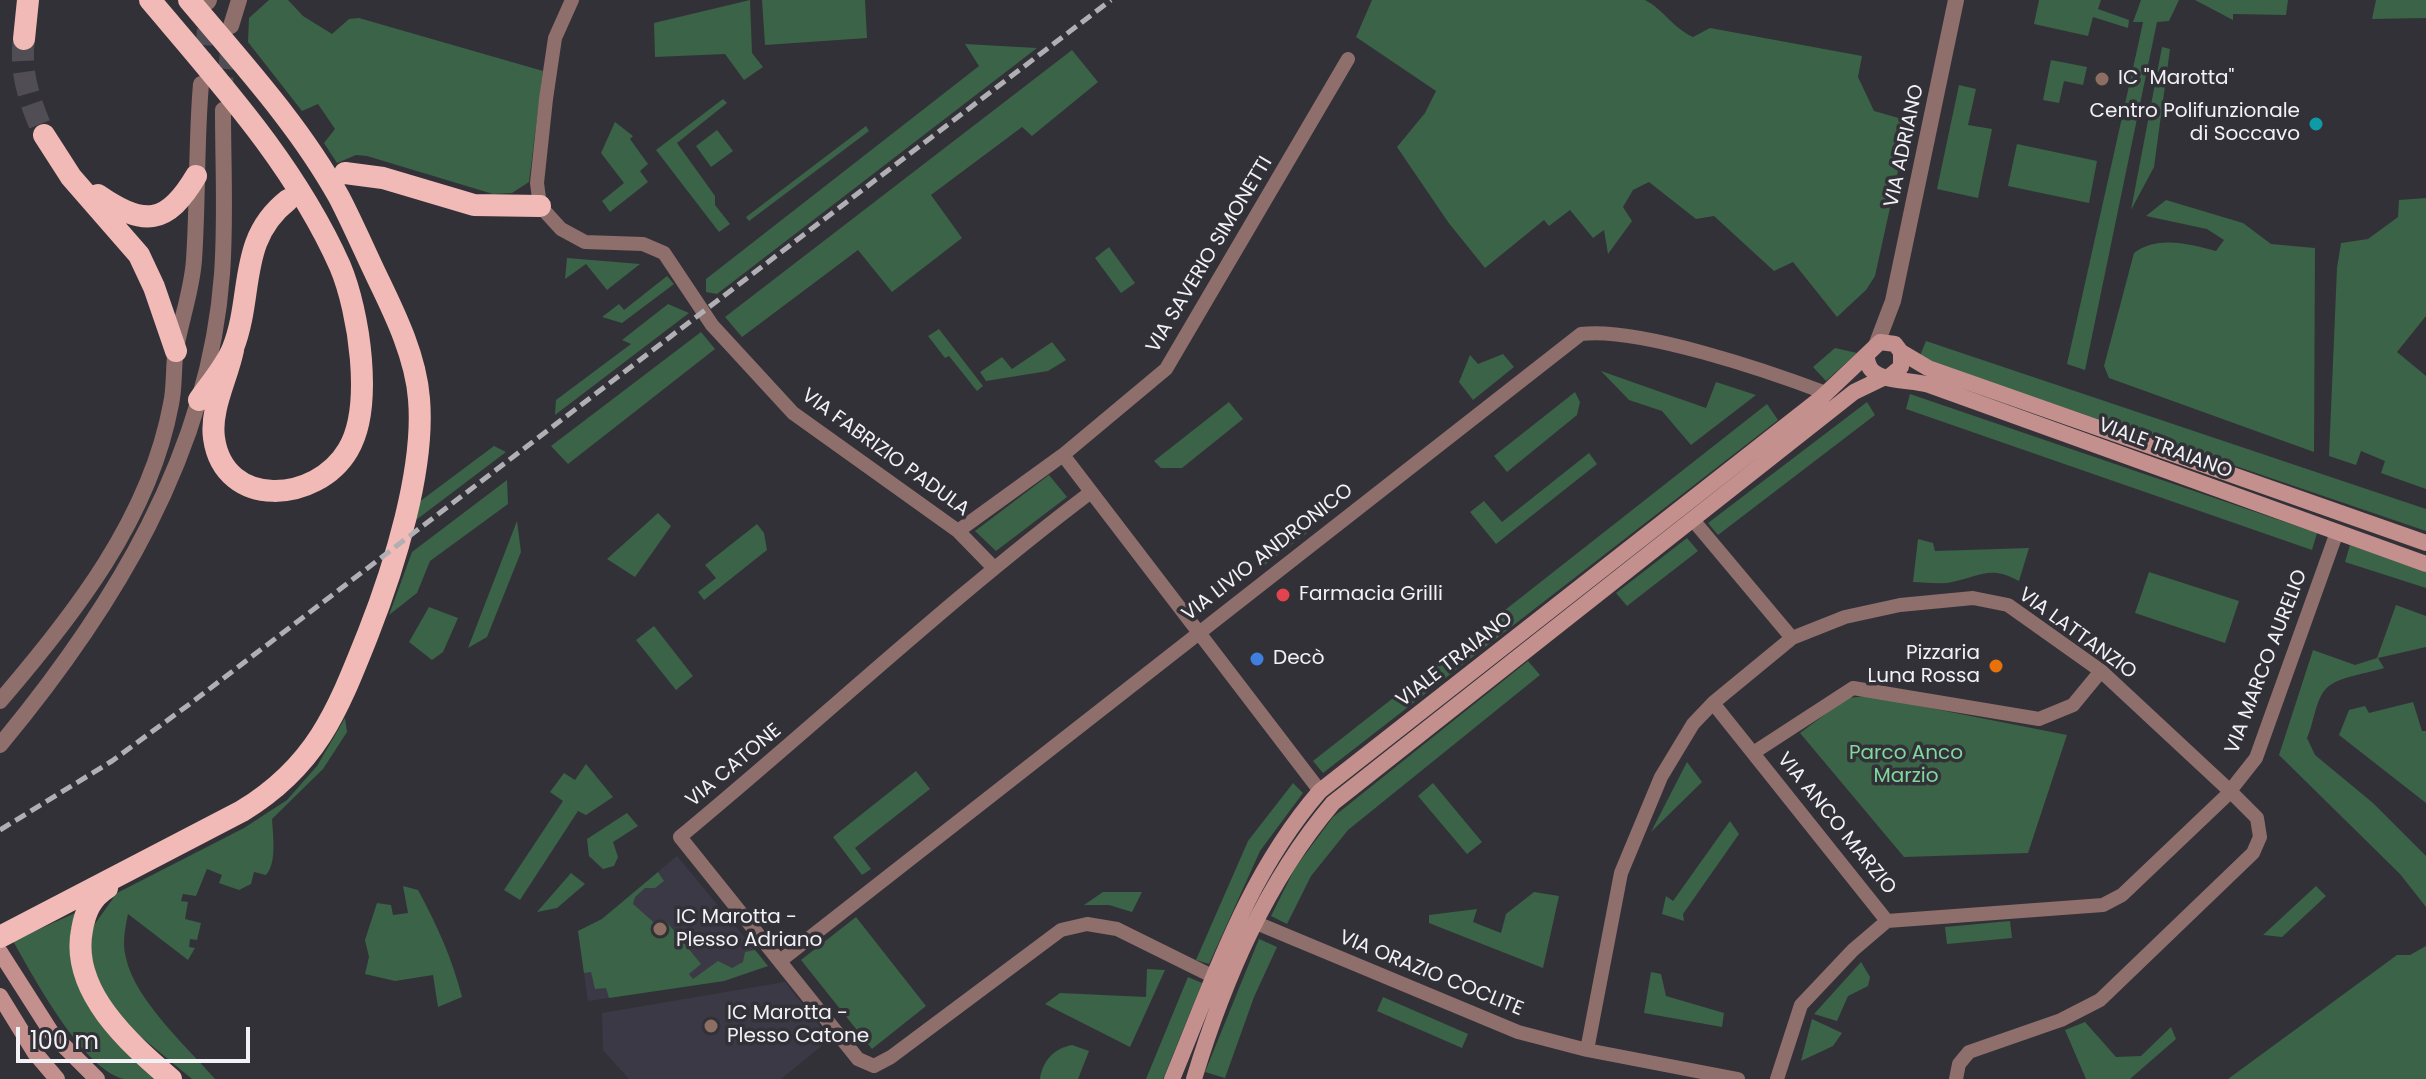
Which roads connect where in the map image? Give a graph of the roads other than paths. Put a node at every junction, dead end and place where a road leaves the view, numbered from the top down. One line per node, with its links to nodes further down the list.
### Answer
1 (42, 0): 7 (highway)
2 (150, 0): 21 (highway)
3 (239, 0): 8 (street)
4 (572, 0): 17 (street)
5 (1956, 0): 18 (street, VIA ADRIANO)
6 (202, 1): 45 (highway)
7 (26, 19)
8 (231, 26)
9 (1348, 59): 26 (street, VIA SAVERIO SIMONETTI)
10 (201, 84): 14 (street)
11 (223, 110): 25 (street)
12 (44, 135): 15 (highway)
13 (345, 173): 17 (highway)
14 (196, 176): 15 (highway); 22 (street)
15 (71, 177): 22 (highway)
16 (288, 200): 21 (highway)
17 (540, 206): 30 (street, VIA FABRIZIO PADULA)
18 (1893, 301): 19 (street, VIA ADRIANO); 20 (street, VIA ADRIANO)
19 (1872, 349): 20 (main road); 23 (main road); 24 (main road, VIALE TRAIANO)
20 (1900, 349): 23 (main road); 29 (main road, VIALE TRAIANO)
21 (233, 350): 25 (highway)
22 (176, 351): 38 (street)
23 (1886, 377): 28 (main road, VIALE TRAIANO); 31 (main road, VIALE TRAIANO)
24 (1826, 393): 28 (main road, VIALE TRAIANO); 35 (street, VIA LIVIO ANDRONICO)
25 (199, 400): 40 (street)
26 (1063, 455): 27 (street); 30 (street, VIA SAVERIO SIMONETTI)
27 (1091, 492): 34 (street, VIA CATONE); 35 (street)
28 (1688, 514): 36 (street); 42 (main road, VIALE TRAIANO); 44 (main road, VIALE TRAIANO)
29 (2343, 515): 31 (main road); 32 (main road, VIALE TRAIANO)
30 (958, 531): 34 (street, VIA FABRIZIO PADULA)
31 (2337, 532): 33 (main road, VIALE TRAIANO); 43 (street, VIA MARCO AURELIO)
32 (2426, 543)
33 (2426, 564)
34 (993, 567): 50 (street, VIA CATONE)
35 (1199, 632): 42 (street); 50 (street, VIA LIVIO ANDRONICO)
36 (1792, 638): 37 (street, VIA LATTANZIO); 39 (street, VIA LATTANZIO)
37 (2101, 671): 41 (street, VIA ANCO MARZIO); 43 (street, VIA LATTANZIO)
38 (1, 700)
39 (1713, 703): 41 (street, VIA ANCO MARZIO); 54 (street, VIA LATTANZIO)
40 (0, 745)
41 (1753, 753): 47 (street, VIA ANCO MARZIO)
42 (1320, 791): 44 (main road); 46 (main road, VIALE TRAIANO)
43 (2230, 791): 47 (street, VIA MARCO AURELIO); 62 (street, VIA LATTANZIO)
44 (1333, 803): 46 (main road, VIALE TRAIANO)
45 (131, 871): 48 (highway); 57 (highway)
46 (1247, 919): 51 (main road, VIALE TRAIANO); 52 (main road, VIALE TRAIANO); 54 (street, VIA ORAZIO COCLITE)
47 (1887, 921): 61 (street)
48 (0, 937)
49 (0, 952): 56 (main road)
50 (780, 961): 51 (street, VIA CATONE)
51 (1214, 977): 52 (main road); 58 (main road, VIALE TRAIANO)
52 (1229, 985): 59 (main road, VIALE TRAIANO)
53 (0, 996): 55 (main road)
54 (1587, 1050): 60 (street, VIA ORAZIO COCLITE)
55 (57, 1079)
56 (97, 1079)
57 (171, 1079)
58 (1172, 1079)
59 (1194, 1079)
60 (1738, 1079)
61 (1777, 1079)
62 (1956, 1079)

